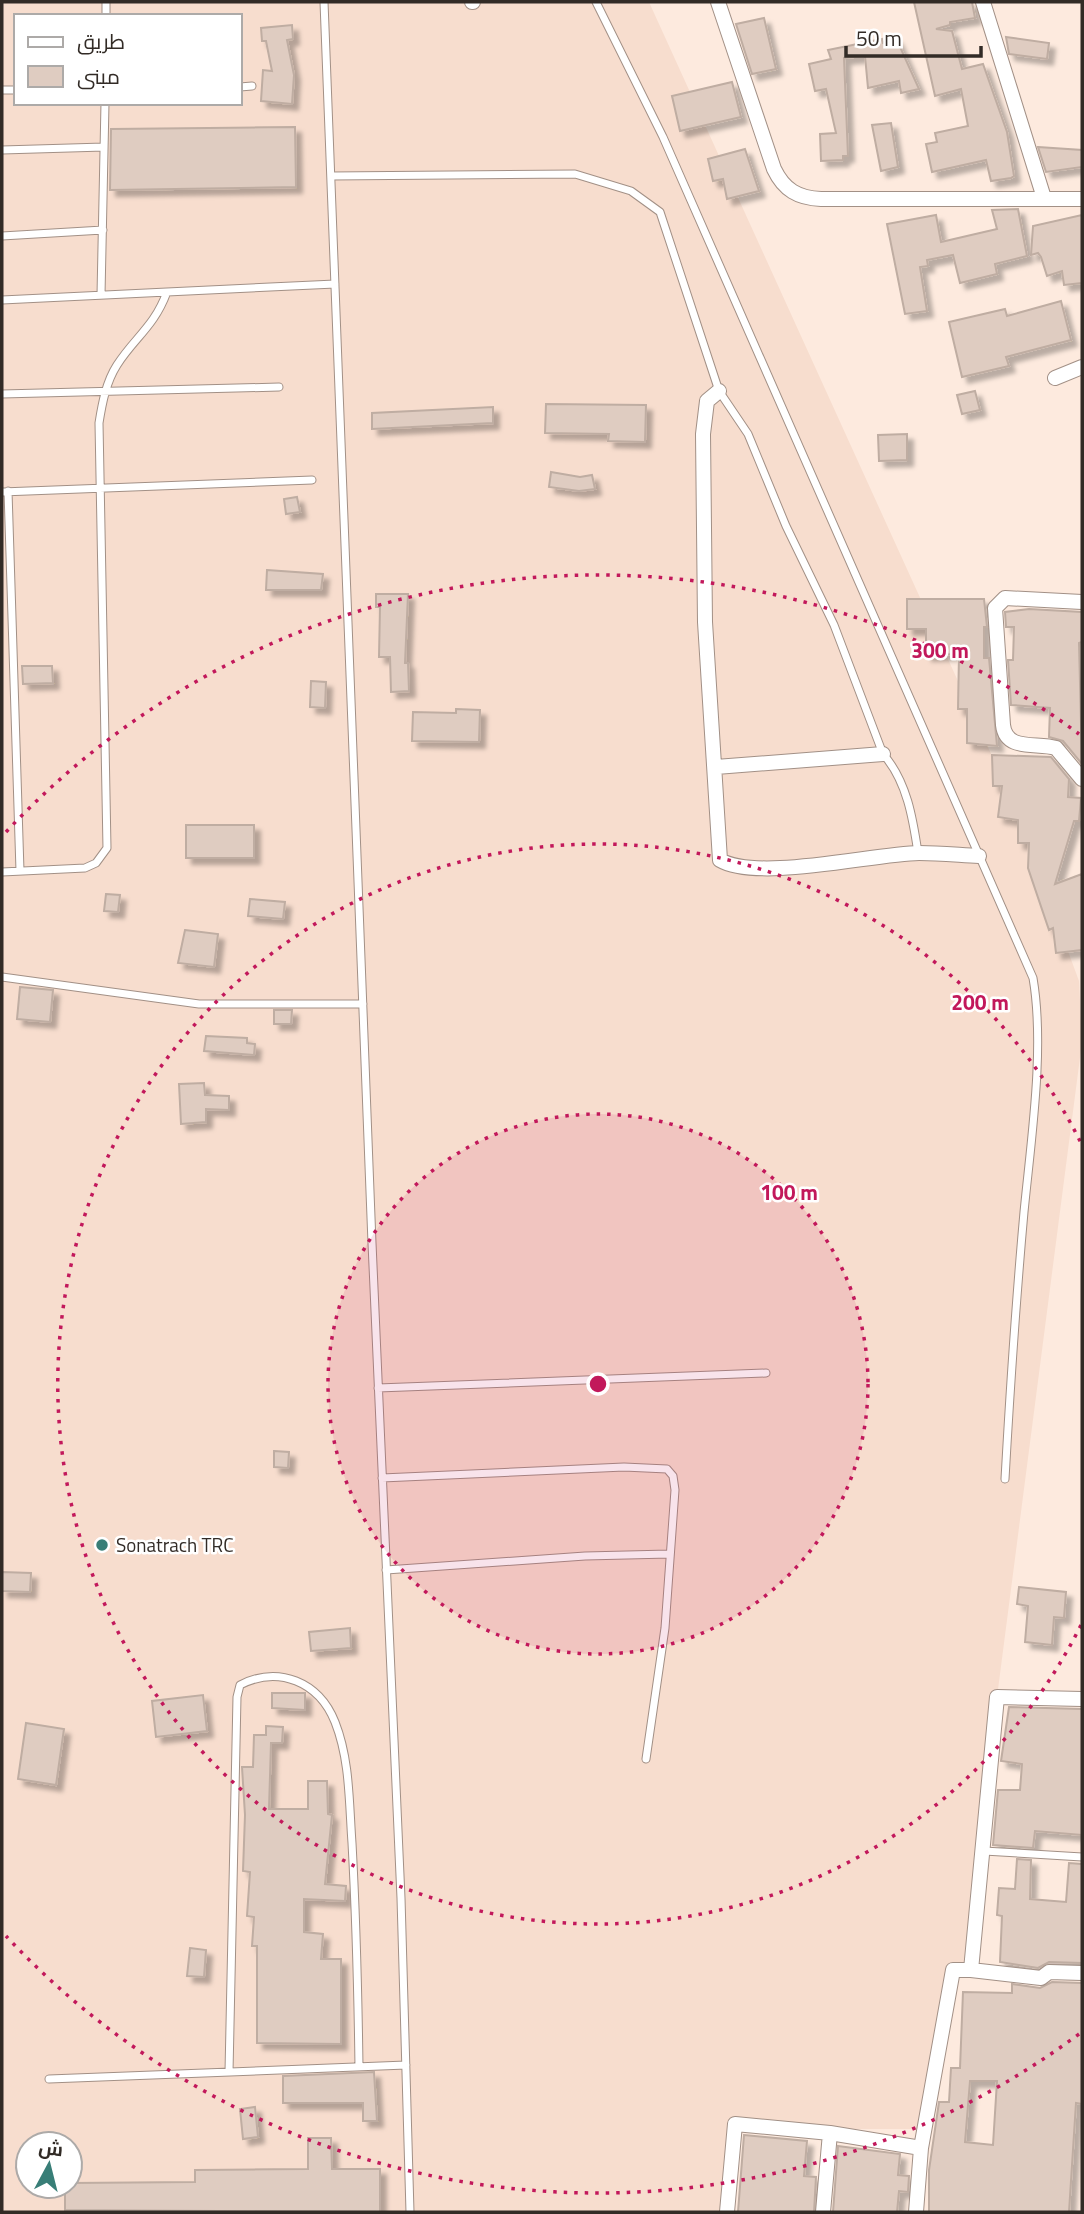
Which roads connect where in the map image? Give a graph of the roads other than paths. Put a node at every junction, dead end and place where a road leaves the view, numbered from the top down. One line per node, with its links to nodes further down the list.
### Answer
1 (324, 2): 10 (lane)
2 (596, 2): 33 (lane)
3 (718, 2): 11 (street)
4 (983, 2): 11 (street)
5 (252, 86): 6 (lane)
6 (242, 87)
7 (105, 105): 8 (lane)
8 (104, 147): 9 (lane); 13 (lane)
9 (2, 150)
10 (331, 176): 15 (lane); 23 (lane)
11 (1044, 198): 12 (street)
12 (1082, 199)
13 (103, 230): 14 (lane); 17 (lane)
14 (2, 236)
15 (335, 284): 16 (lane); 37 (lane)
16 (167, 292): 17 (lane); 22 (lane)
17 (101, 295): 18 (lane)
18 (2, 300)
19 (1082, 367): 20 (street)
20 (1055, 379)
21 (279, 387): 22 (lane)
22 (106, 391): 24 (lane); 26 (lane)
23 (719, 391): 29 (lane); 30 (street)
24 (2, 394)
25 (312, 480): 26 (lane)
26 (99, 488): 27 (lane); 34 (lane)
27 (5, 492): 34 (lane)
28 (1082, 602): 31 (street)
29 (883, 754): 30 (street); 32 (lane)
30 (716, 768): 32 (street)
31 (1082, 779)
32 (918, 853): 33 (street)
33 (979, 856): 41 (lane)
34 (20, 871): 35 (lane)
35 (2, 872)
36 (2, 977): 37 (lane)
37 (363, 1004): 39 (lane)
38 (766, 1373): 39 (lane)
39 (378, 1388): 40 (lane)
40 (382, 1478): 42 (lane); 43 (lane)
41 (1005, 1479)
42 (669, 1554): 43 (lane); 45 (lane)
43 (386, 1570): 50 (lane)
44 (1082, 1699): 46 (street)
45 (646, 1759)
46 (985, 1851): 47 (lane); 48 (street)
47 (1082, 1857)
48 (971, 1969): 49 (street); 55 (street)
49 (1082, 1973)
50 (406, 2065): 51 (lane); 56 (lane)
51 (359, 2067): 52 (lane); 52 (lane)
52 (229, 2072): 53 (lane)
53 (49, 2079)
54 (830, 2133): 55 (street); 57 (street); 58 (street)
55 (921, 2148): 59 (street)
56 (410, 2212)
57 (727, 2212)
58 (822, 2212)
59 (916, 2212)

